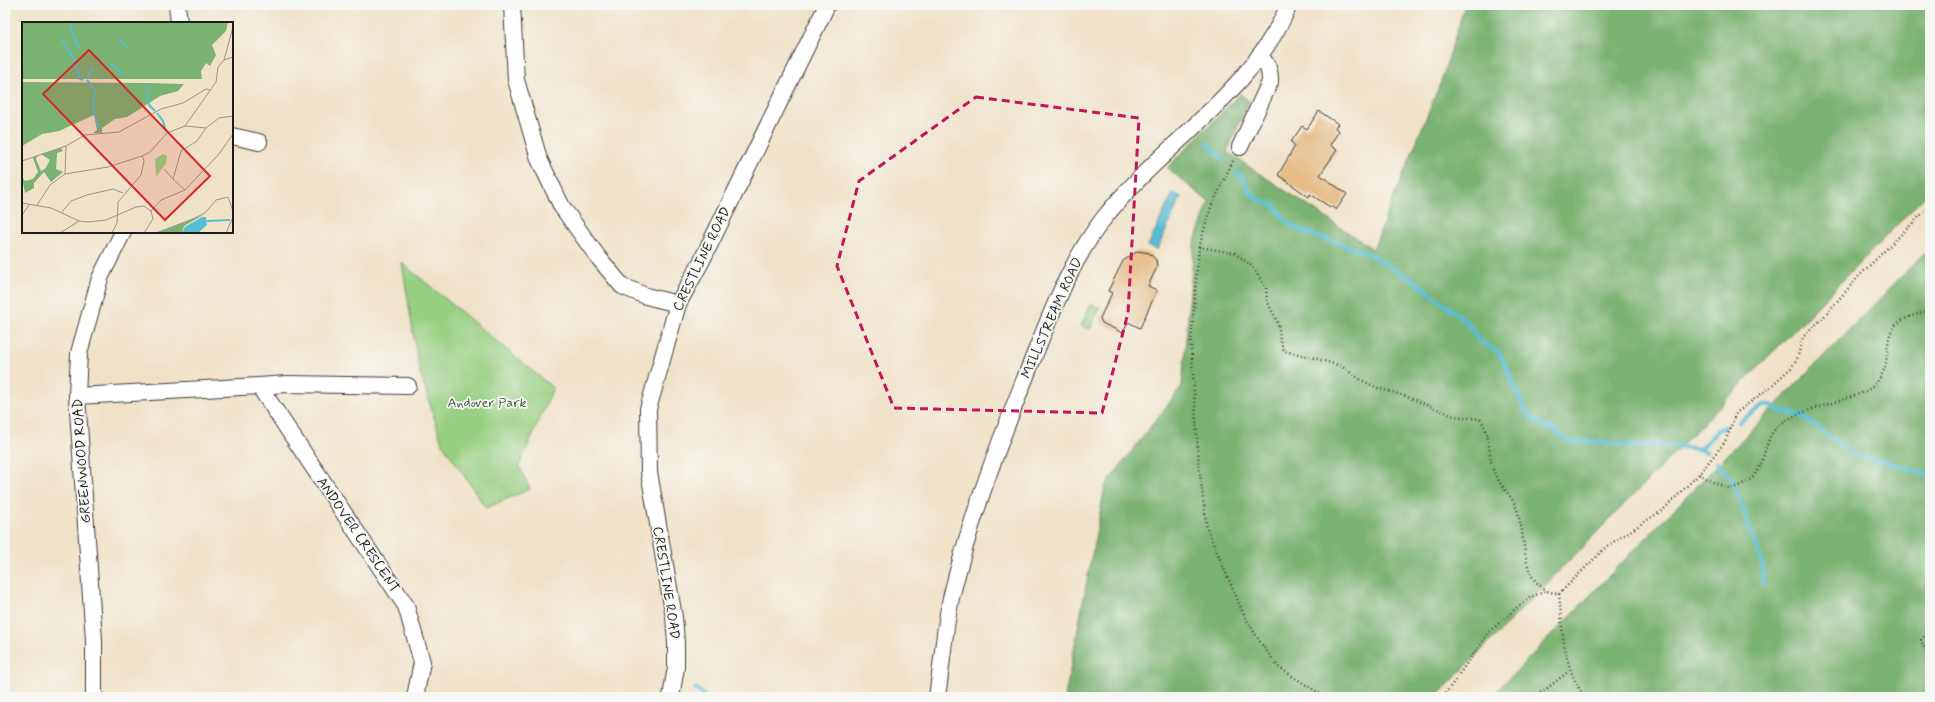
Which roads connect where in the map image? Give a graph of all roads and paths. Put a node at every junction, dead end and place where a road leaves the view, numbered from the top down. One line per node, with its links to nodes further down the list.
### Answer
1 (177, 5): 5 (street)
2 (512, 5): 13 (street)
3 (827, 5): 13 (street, CRESTLINE ROAD)
4 (1289, 5): 6 (street, MILLSTREAM ROAD)
5 (180, 22)
6 (1258, 56): 9 (street); 27 (street, MILLSTREAM ROAD)
7 (233, 136): 8 (street)
8 (259, 142)
9 (1240, 147): 12 (path)
10 (1930, 206): 18 (path)
11 (122, 233): 17 (street, GREENWOOD ROAD)
12 (1199, 247): 19 (path); 28 (path)
13 (678, 304): 26 (street, CRESTLINE ROAD)
14 (1930, 312): 18 (path)
15 (259, 386): 16 (street); 17 (street); 25 (street, ANDOVER CRESCENT)
16 (408, 386)
17 (77, 396): 24 (street, GREENWOOD ROAD)
18 (1699, 474): 20 (path)
19 (1546, 591): 20 (path); 29 (path)
20 (1559, 594): 23 (path)
21 (1930, 631): 22 (path)
22 (1930, 664)
23 (1569, 671): 30 (path); 31 (path)
24 (94, 697)
25 (414, 697)
26 (671, 697)
27 (937, 697)
28 (1325, 697)
29 (1443, 697)
30 (1529, 697)
31 (1585, 697)

